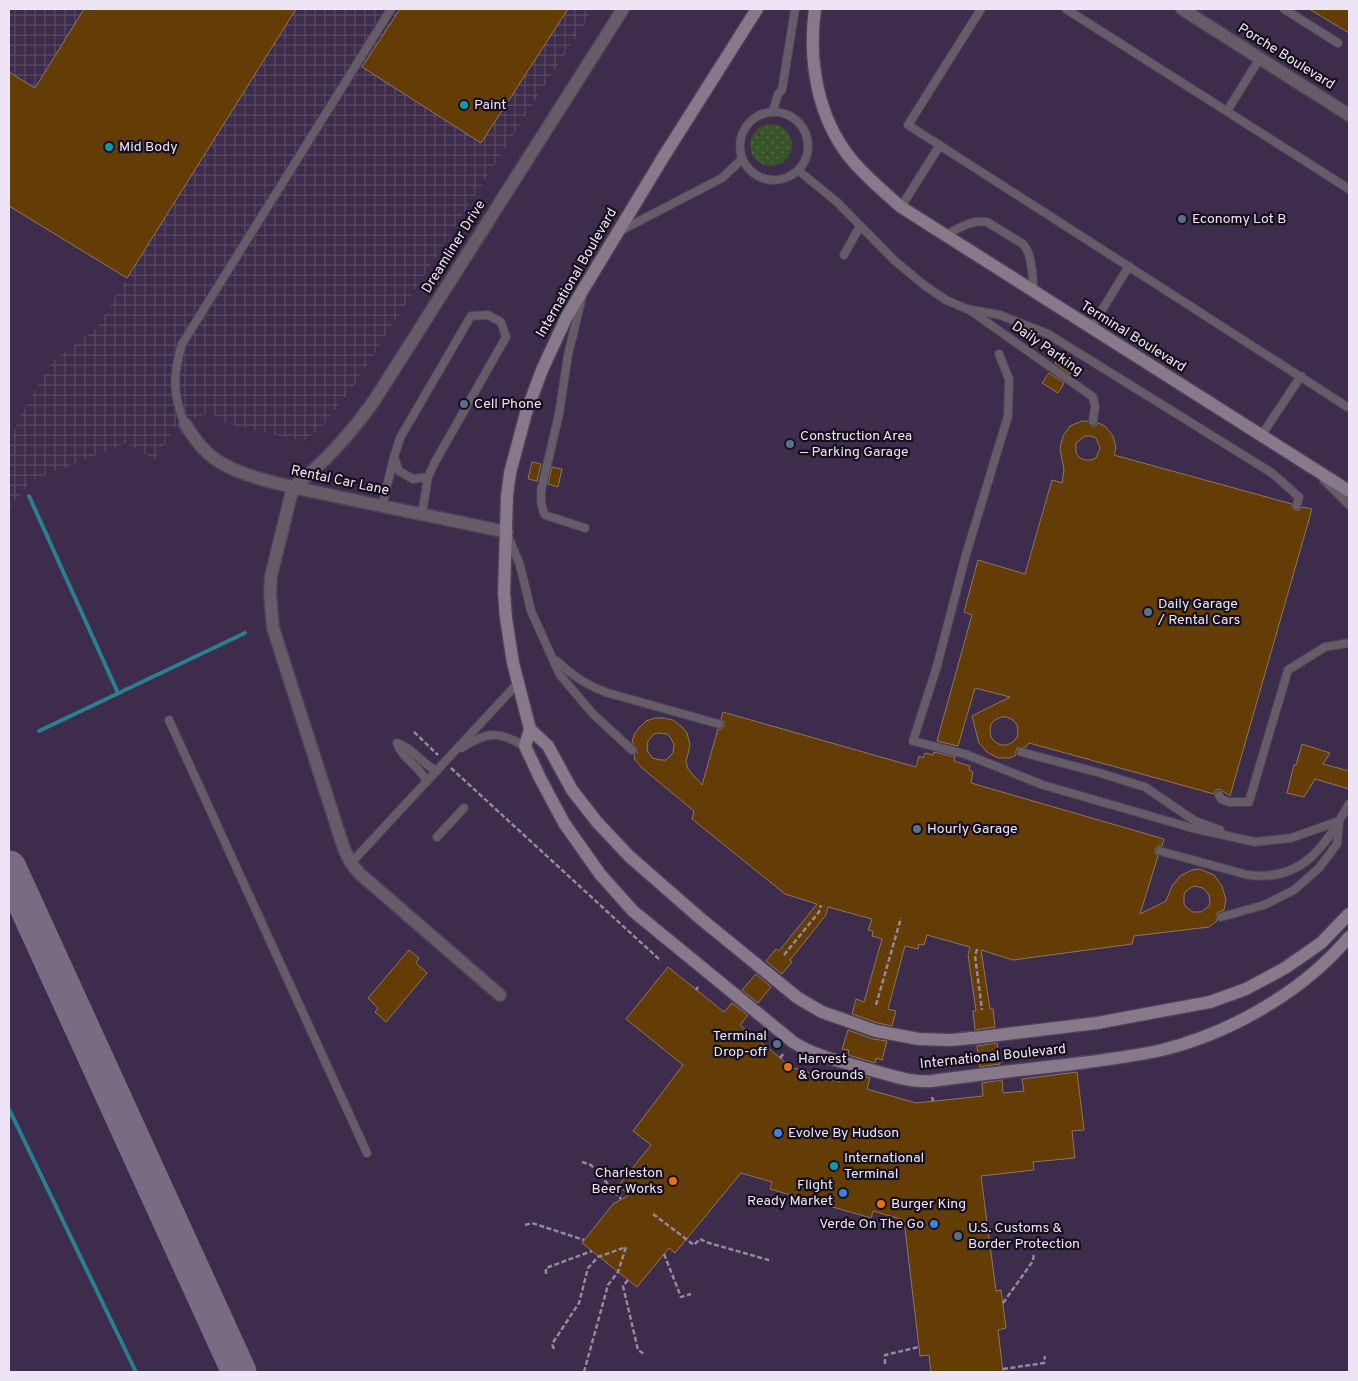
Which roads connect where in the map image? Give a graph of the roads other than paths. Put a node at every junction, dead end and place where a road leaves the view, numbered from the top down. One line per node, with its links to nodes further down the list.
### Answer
1 (391, 9): 33 (lane)
2 (623, 9): 38 (street, Dreamliner Drive)
3 (757, 9): 21 (main road, International Boulevard)
4 (795, 9): 12 (lane)
5 (815, 9): 19 (main road)
6 (981, 9): 15 (lane)
7 (1066, 9): 13 (lane)
8 (1182, 9): 11 (street, Porche Boulevard)
9 (1284, 9): 10 (lane)
10 (1338, 43)
11 (1260, 58): 13 (lane); 14 (street, Porche Boulevard)
12 (773, 111): 16 (lane); 17 (lane)
13 (1227, 111): 18 (lane)
14 (1349, 115)
15 (940, 145): 19 (lane); 24 (lane)
16 (742, 159): 17 (lane); 21 (lane)
17 (799, 170): 20 (lane)
18 (1349, 189)
19 (901, 207): 22 (main road, Terminal Boulevard)
20 (860, 226): 23 (lane); 27 (lane)
21 (617, 233): 25 (main road, International Boulevard)
22 (945, 235): 26 (main road, Terminal Boulevard); 26 (lane)
23 (844, 255)
24 (1129, 266): 28 (lane); 30 (lane)
25 (585, 285): 44 (lane); 45 (main road, International Boulevard)
26 (1034, 292): 28 (main road, Terminal Boulevard)
27 (967, 309): 32 (lane, Daily Parking); 40 (lane)
28 (1091, 328): 34 (main road, Terminal Boulevard)
29 (999, 354): 63 (lane)
30 (1301, 376): 31 (lane); 34 (lane)
31 (1349, 408)
32 (1094, 421)
33 (185, 424): 38 (street, Rental Car Lane)
34 (1261, 436): 36 (main road, Terminal Boulevard)
35 (394, 457): 37 (lane); 37 (lane); 42 (lane)
36 (1309, 466): 39 (main road, Terminal Boulevard); 41 (lane)
37 (428, 477): 43 (lane)
38 (293, 487): 42 (street, Rental Car Lane); 65 (street)
39 (1349, 491)
40 (1297, 505)
41 (1349, 505)
42 (382, 506): 43 (street, Rental Car Lane)
43 (422, 514): 45 (street, Rental Car Lane)
44 (586, 528)
45 (507, 532): 47 (lane); 48 (main road, International Boulevard)
46 (1349, 643): 58 (lane)
47 (554, 658): 50 (lane); 53 (lane)
48 (517, 684): 51 (main road, International Boulevard); 54 (lane)
49 (170, 720): 70 (lane)
50 (719, 724)
51 (530, 729): 52 (main road); 66 (main road, International Boulevard)
52 (525, 746): 54 (lane); 68 (main road, International Boulevard)
53 (632, 750)
54 (455, 751): 56 (lane)
55 (1022, 752): 63 (lane)
56 (437, 771): 57 (lane); 57 (lane)
57 (427, 782): 65 (lane)
58 (1219, 795)
59 (1349, 804): 61 (lane)
60 (464, 808): 62 (lane)
61 (1339, 821): 63 (lane); 64 (lane); 67 (lane)
62 (437, 837)
63 (1254, 842)
64 (1160, 851)
65 (352, 863): 69 (street)
66 (1349, 914)
67 (1221, 917)
68 (1349, 937)
69 (500, 995)
70 (367, 1152)

